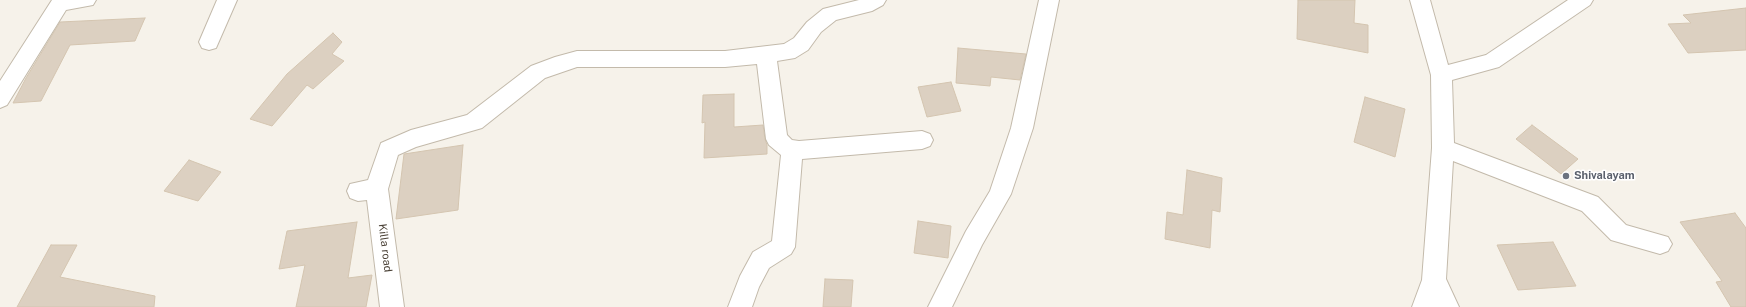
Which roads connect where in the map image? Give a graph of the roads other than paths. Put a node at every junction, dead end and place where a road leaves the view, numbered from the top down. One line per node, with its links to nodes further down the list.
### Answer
1 (86, 0): 7 (street)
2 (227, 0): 8 (street)
3 (876, 0): 9 (street)
4 (1049, 0): 19 (street)
5 (1420, 0): 10 (street)
6 (1582, 0): 10 (street)
7 (61, 2): 11 (street)
8 (209, 42)
9 (766, 56): 14 (street); 17 (street, Killa road)
10 (1441, 75): 13 (street)
11 (0, 99)
12 (922, 140): 14 (street)
13 (1443, 148): 15 (street); 16 (street)
14 (792, 149): 18 (street)
15 (1660, 244)
16 (1434, 280): 20 (street); 21 (street)
17 (392, 307)
18 (740, 307)
19 (940, 307)
20 (1424, 307)
21 (1447, 307)

